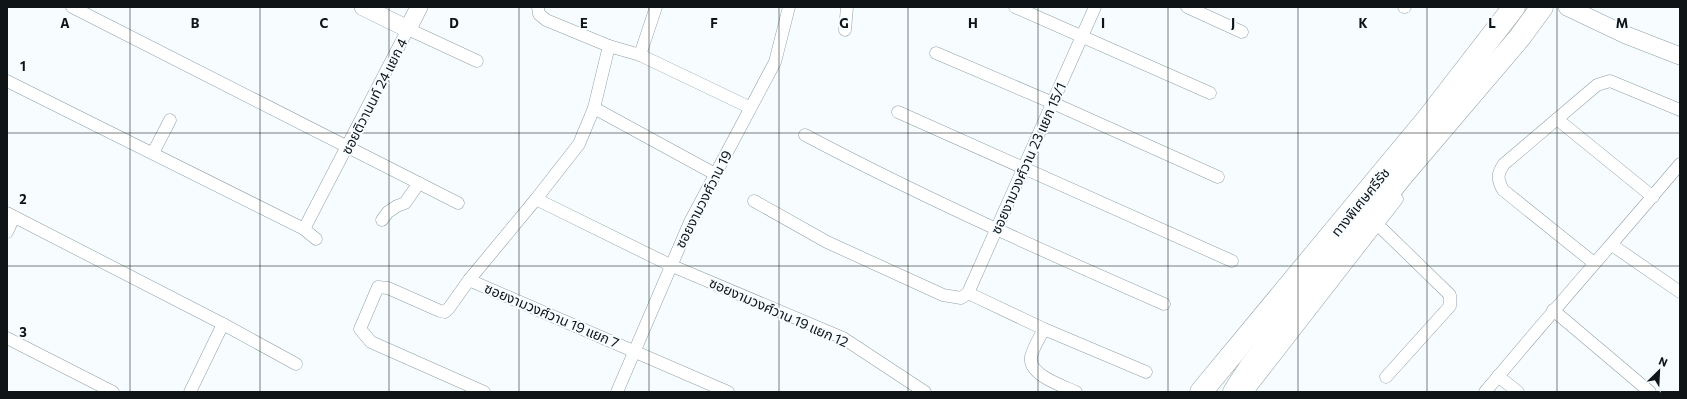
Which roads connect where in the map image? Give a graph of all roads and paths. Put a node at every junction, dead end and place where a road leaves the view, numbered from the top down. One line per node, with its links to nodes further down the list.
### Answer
1 (72, 7): 34 (street)
2 (364, 7): 15 (street)
3 (419, 7): 15 (street)
4 (538, 7): 19 (street)
5 (656, 7): 21 (street)
6 (789, 7): 27 (street, ซอยงามวงศ์วาน 19)
7 (847, 7): 16 (street)
8 (1015, 7): 18 (street)
9 (1095, 7): 18 (street, ซอยงามวงศ์วาน 23 แยก 15/1)
10 (1187, 7): 17 (street)
11 (1514, 7): 76 (highway, ทางพิเศษศรีรัช)
12 (1542, 7): 77 (highway, ทางพิเศษศรีรัช)
13 (1550, 7): 47 (street)
14 (1567, 7): 22 (street)
15 (408, 29): 23 (street, ซอยติวานนท์ 24 แยก 4); 34 (street, ซอยติวานนท์ 24 แยก 4)
16 (845, 30)
17 (1242, 32)
18 (1082, 36): 25 (street); 26 (street, ซอยงามวงศ์วาน 23 แยก 15/1)
19 (609, 46): 21 (street); 28 (street)
20 (936, 53): 26 (street)
21 (640, 55): 27 (street)
22 (1680, 56)
23 (477, 61)
24 (7, 81): 35 (street)
25 (1210, 93)
26 (1053, 103): 37 (street, ซอยงามวงศ์วาน 23 แยก 15/1); 39 (street)
27 (749, 107): 38 (street, ซอยงามวงศ์วาน 19)
28 (594, 108): 38 (street); 42 (street)
29 (1680, 110): 31 (street)
30 (898, 112): 37 (street)
31 (1557, 119): 41 (street); 54 (street)
32 (170, 120): 35 (street)
33 (805, 135): 49 (street)
34 (348, 146): 40 (street); 48 (street, ซอยติวานนท์ 24 แยก 4)
35 (153, 153): 48 (street)
36 (1680, 164): 41 (street)
37 (1025, 168): 49 (street, ซอยงามวงศ์วาน 23 แยก 15/1); 53 (street)
38 (716, 174): 55 (street, ซอยงามวงศ์วาน 19)
39 (1218, 177)
40 (419, 183): 44 (street); 46 (street)
41 (1653, 197): 52 (street)
42 (536, 199): 55 (street, ซอยงามวงศ์วาน 19 แยก 12); 56 (street)
43 (754, 201): 58 (street)
44 (458, 203)
45 (11, 215): 50 (street); 61 (street)
46 (382, 220)
47 (1378, 225): 68 (street); 78 (street)
48 (304, 229): 51 (street)
49 (996, 230): 58 (street, ซอยงามวงศ์วาน 23 แยก 15/1); 59 (street)
50 (7, 232)
51 (316, 240)
52 (1612, 245): 54 (street); 57 (street)
53 (1232, 261)
54 (1594, 263): 60 (street)
55 (670, 265): 64 (street, ซอยงามวงศ์วาน 19); 74 (street, ซอยงามวงศ์วาน 19 แยก 12)
56 (469, 280): 64 (street, ซอยงามวงศ์วาน 19 แยก 7); 71 (street)
57 (1680, 292)
58 (968, 293): 62 (street)
59 (1164, 304)
60 (1554, 310): 67 (street); 81 (street)
61 (223, 324): 65 (street); 70 (street)
62 (1044, 329): 66 (street); 75 (street)
63 (7, 338): 69 (street)
64 (634, 350): 72 (street, ซอยงามวงศ์วาน 19); 73 (street, ซอยงามวงศ์วาน 19 แยก 7)
65 (296, 364)
66 (1146, 372)
67 (1498, 376): 79 (street); 80 (street)
68 (1386, 377)
69 (113, 392)
70 (190, 392)
71 (484, 392)
72 (617, 392)
73 (728, 392)
74 (925, 392)
75 (1076, 392)
76 (1201, 392)
77 (1234, 392)
78 (1248, 392)
79 (1485, 392)
80 (1518, 392)
81 (1650, 392)

